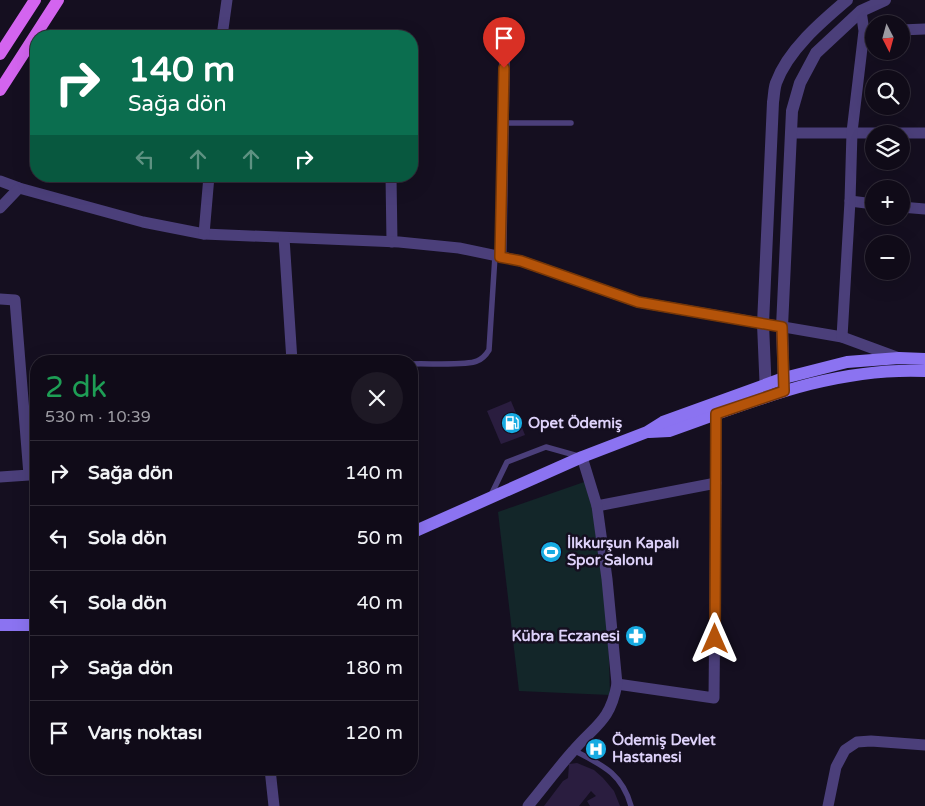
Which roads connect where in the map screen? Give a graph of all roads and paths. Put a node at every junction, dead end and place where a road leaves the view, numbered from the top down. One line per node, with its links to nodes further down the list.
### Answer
1 (35, 0): 14 (main road)
2 (58, 0): 9 (main road)
3 (228, 0): 10 (street)
4 (848, 0): 36 (street)
5 (885, 0): 6 (street)
6 (861, 11): 7 (street); 19 (street)
7 (865, 21)
8 (925, 29): 11 (street)
9 (39, 30)
10 (223, 30)
11 (910, 30)
12 (505, 31): 17 (street)
13 (30, 43): 16 (main road)
14 (0, 54)
15 (865, 55): 20 (street)
16 (0, 90)
17 (503, 123): 18 (lane); 34 (street)
18 (571, 123)
19 (791, 132): 20 (street); 37 (street)
20 (852, 132): 21 (street); 26 (street)
21 (925, 134)
22 (0, 181): 25 (street)
23 (208, 182): 31 (street)
24 (391, 182): 33 (street)
25 (19, 188): 29 (street); 31 (street)
26 (850, 201): 27 (street); 38 (street)
27 (865, 203)
28 (910, 207): 30 (street)
29 (0, 208)
30 (925, 209)
31 (204, 234): 32 (street)
32 (284, 238): 33 (street); 39 (street)
33 (392, 242): 34 (street)
34 (498, 256): 36 (street); 42 (lane)
35 (0, 300): 50 (street)
36 (763, 324): 37 (street); 44 (street)
37 (782, 327): 38 (street); 45 (street)
38 (842, 337): 40 (street)
39 (292, 355)
40 (899, 358): 41 (main road); 45 (main road)
41 (925, 359)
42 (418, 364)
43 (925, 371): 45 (main road)
44 (765, 384): 45 (main road); 46 (street); 48 (main road)
45 (784, 384): 46 (main road)
46 (766, 397): 47 (main road)
47 (716, 414): 48 (main road); 51 (street)
48 (647, 432): 49 (main road)
49 (582, 457): 52 (main road); 52 (lane); 53 (street)
50 (0, 478)
51 (716, 483): 53 (street); 57 (street)
52 (489, 499): 54 (main road)
53 (597, 506): 57 (street)
54 (418, 530)
55 (0, 625): 56 (main road)
56 (30, 625)
57 (617, 684): 59 (street)
58 (925, 744): 64 (street)
59 (574, 750): 62 (street); 63 (lane)
60 (271, 775): 61 (street)
61 (274, 806)
62 (528, 806)
63 (631, 806)
64 (828, 806)

